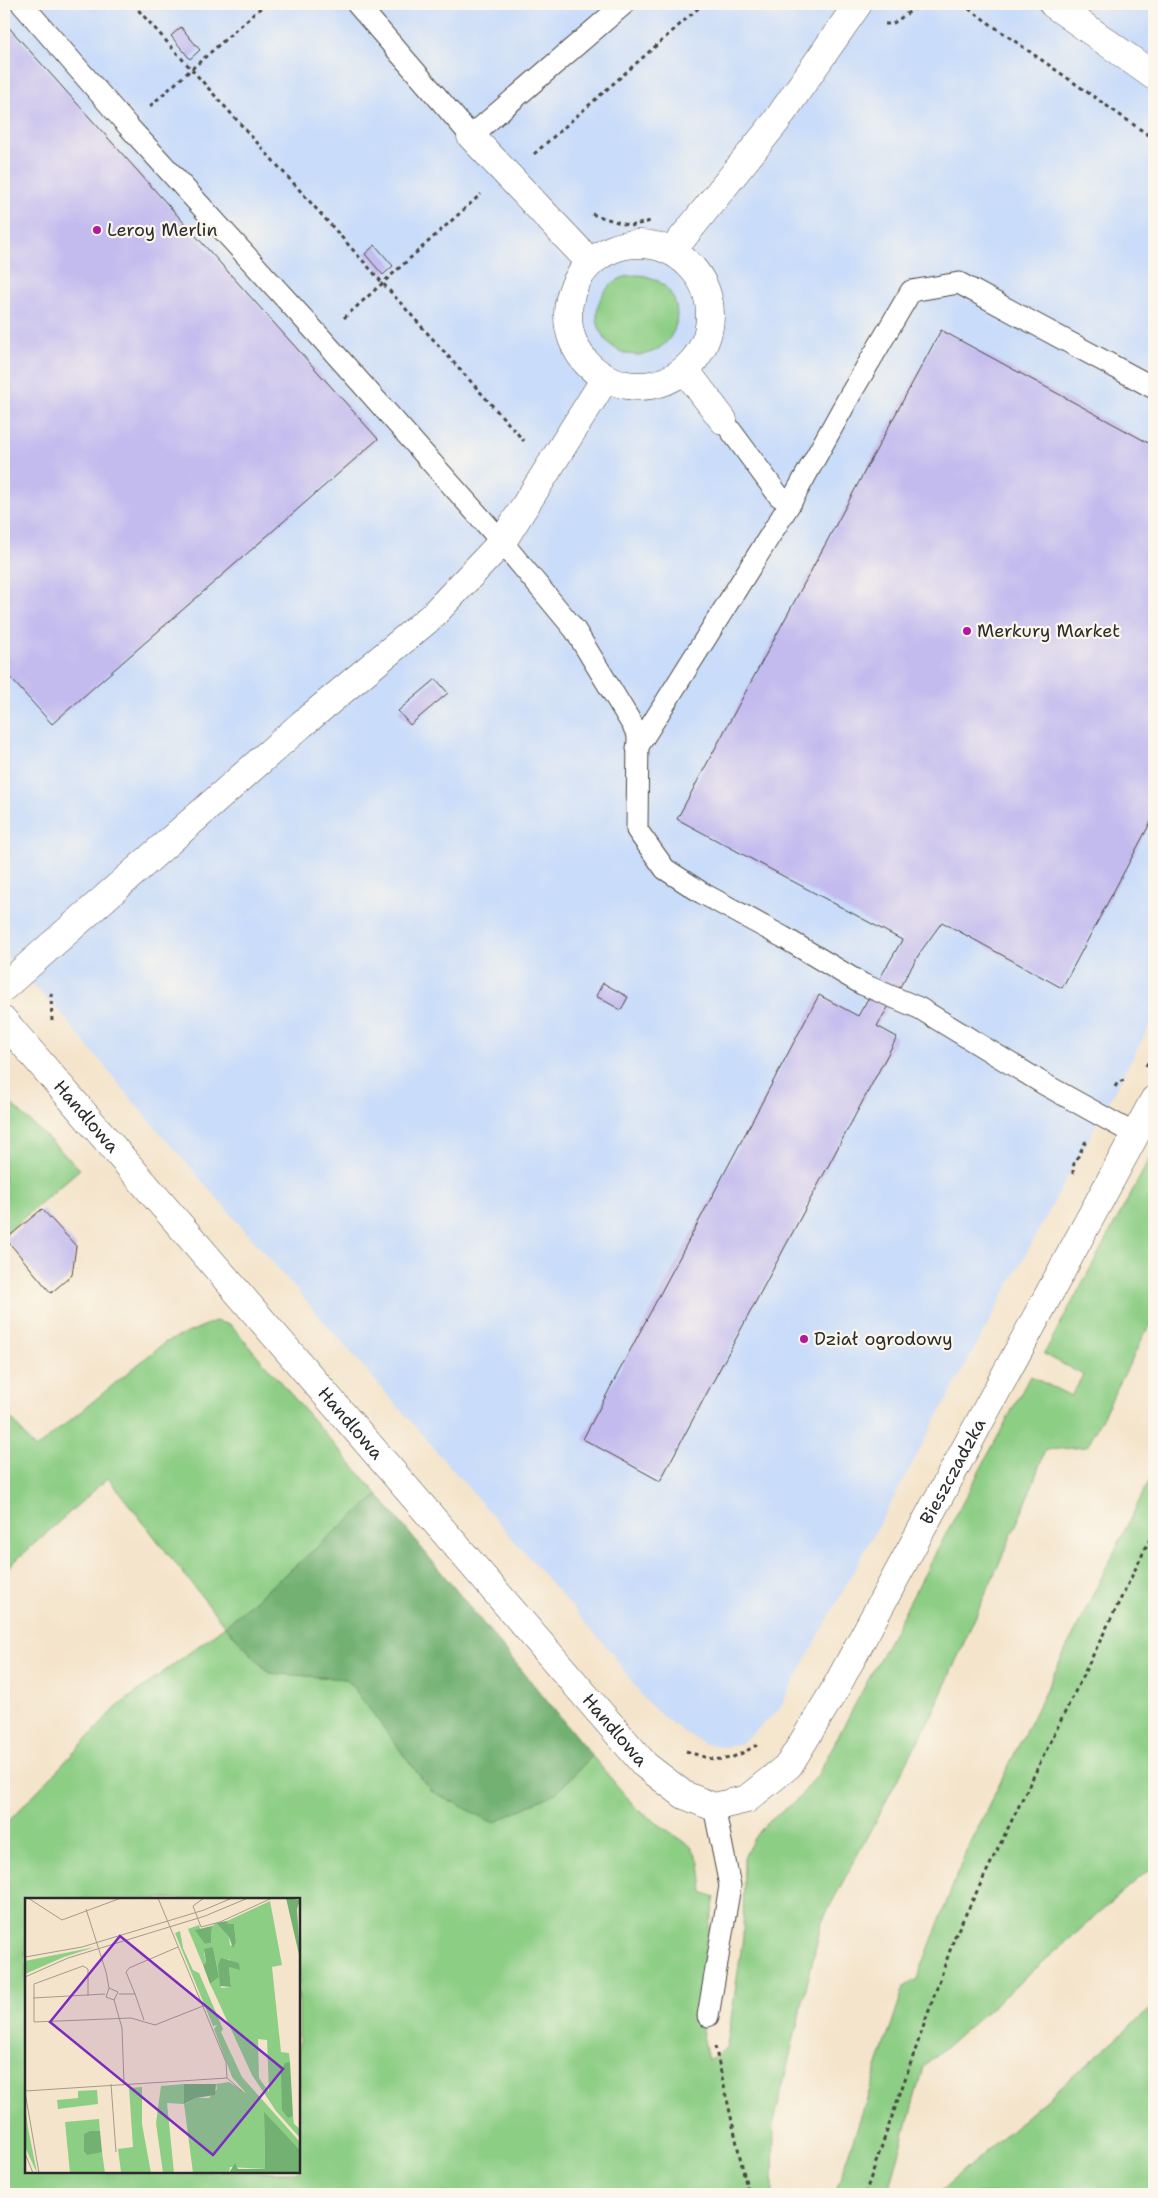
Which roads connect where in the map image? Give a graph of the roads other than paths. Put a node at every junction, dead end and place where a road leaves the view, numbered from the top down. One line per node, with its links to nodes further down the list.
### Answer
1 (22, 4): 15 (lane)
2 (357, 4): 7 (lane)
3 (624, 4): 7 (lane)
4 (858, 4): 8 (street)
5 (1053, 4): 6 (street)
6 (1154, 76)
7 (470, 136): 9 (street)
8 (672, 251): 9 (street); 10 (street)
9 (590, 262): 11 (street)
10 (686, 371): 11 (street); 13 (street)
11 (605, 379): 15 (street)
12 (1154, 388): 14 (lane)
13 (722, 420): 14 (lane)
14 (791, 502): 16 (lane)
15 (502, 542): 16 (lane); 17 (street)
16 (637, 748): 20 (lane)
17 (4, 987)
18 (4, 1020): 21 (street, Handlowa)
19 (1154, 1100): 20 (street, Bieszczadzka)
20 (1136, 1136): 21 (street, Bieszczadzka)
21 (714, 1806): 22 (lane)
22 (708, 2016)

